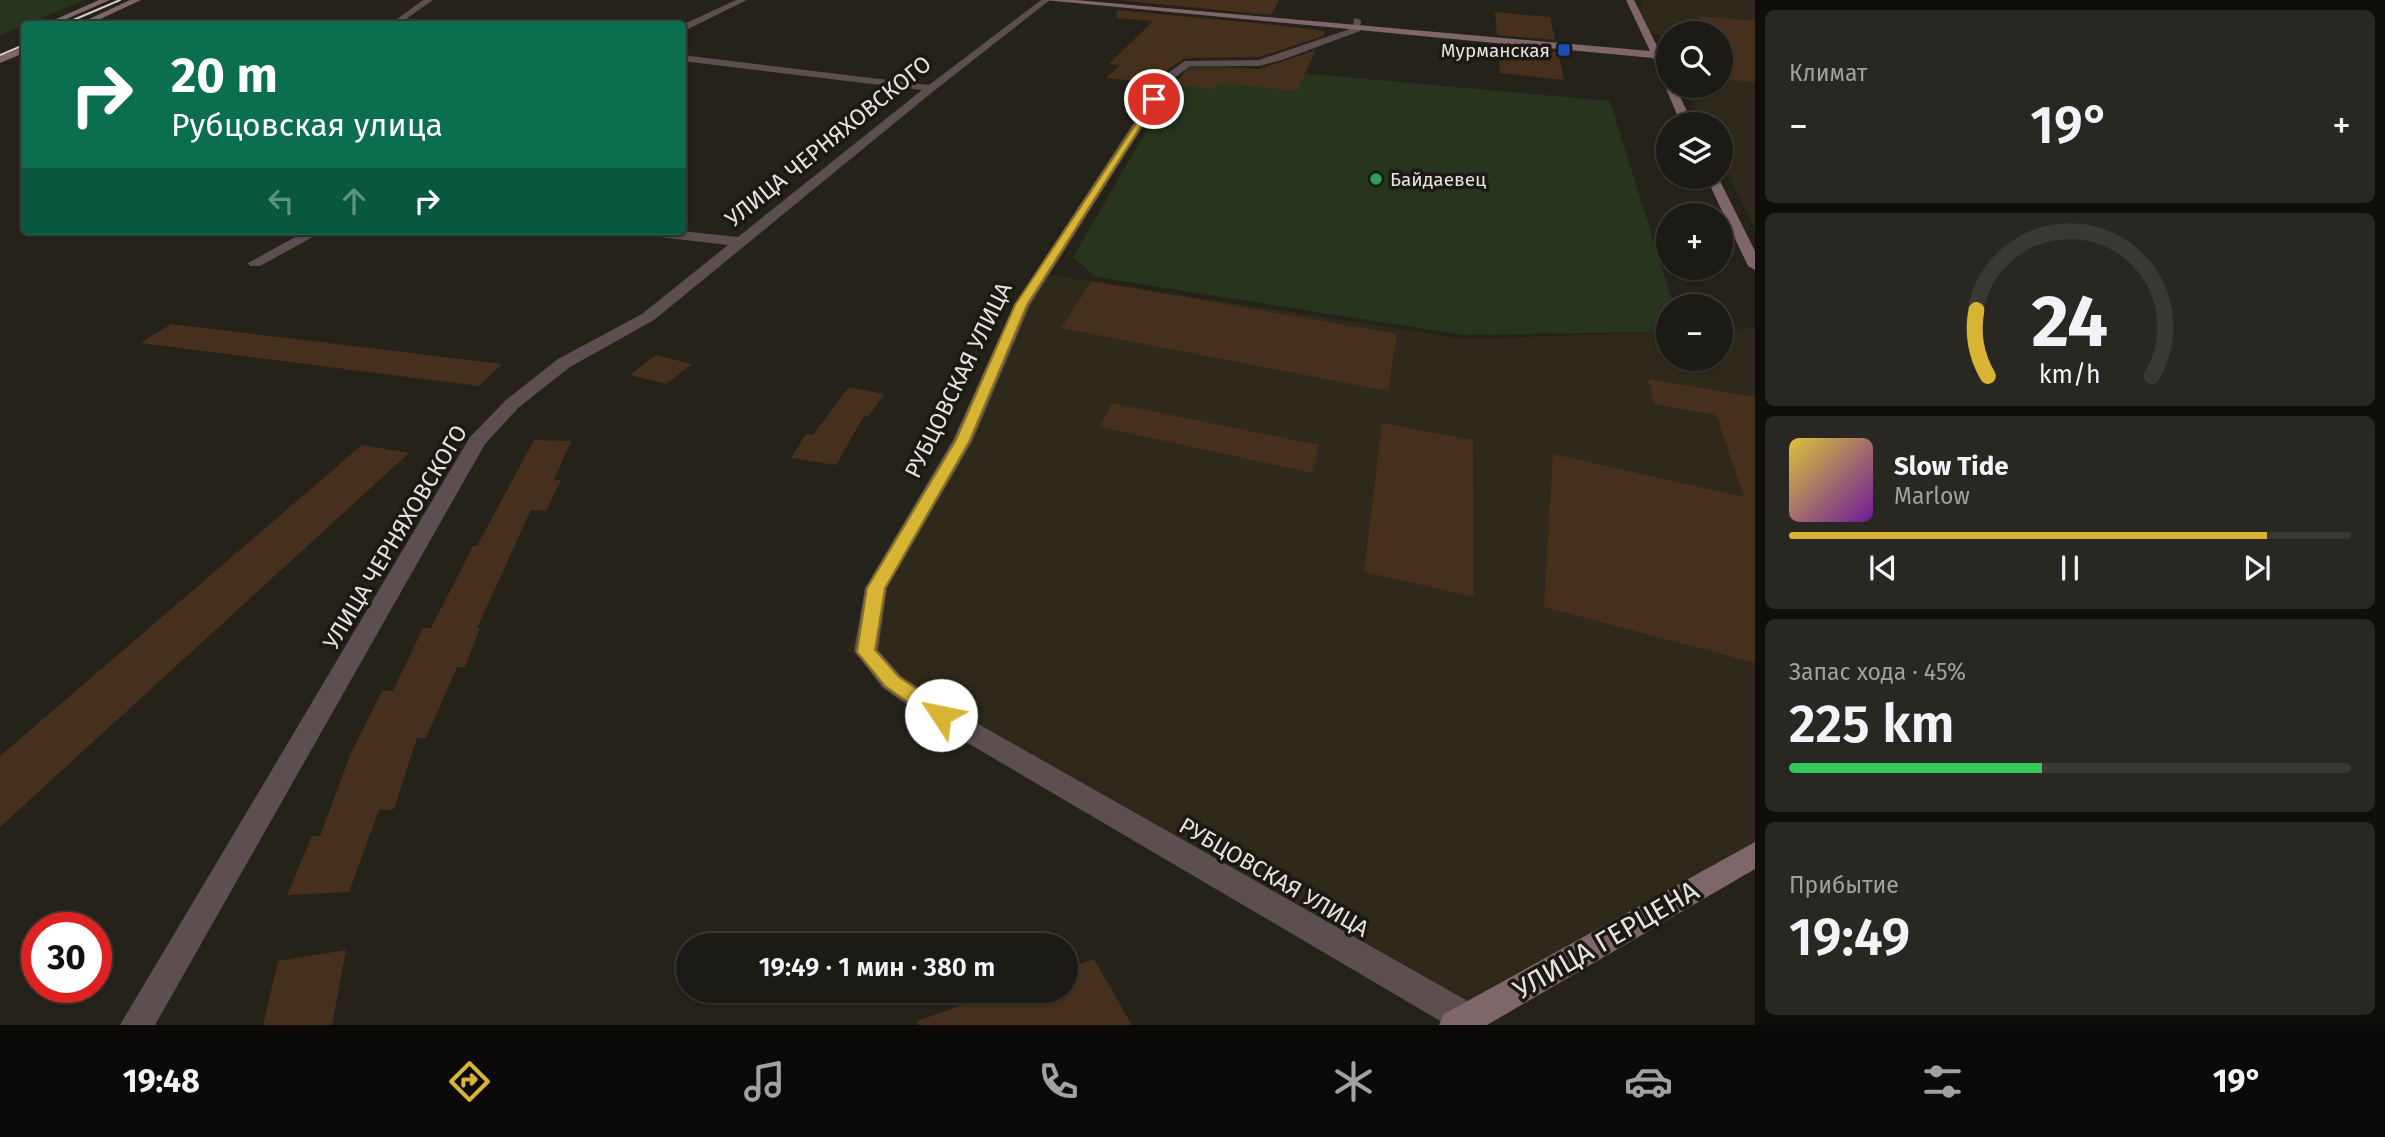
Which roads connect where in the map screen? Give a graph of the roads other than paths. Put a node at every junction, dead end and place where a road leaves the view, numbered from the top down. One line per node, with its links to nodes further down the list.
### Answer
1 (106, 0): 8 (main road)
2 (136, 0): 9 (main road)
3 (429, 0): 10 (street)
4 (743, 0): 12 (street)
5 (1047, 0): 11 (main road); 17 (street, УЛИЦА ЧЕРНЯХОВСКОГО)
6 (1128, 0): 11 (main road)
7 (1630, 0): 14 (main road)
8 (56, 21)
9 (88, 21)
10 (398, 21)
11 (1357, 24): 14 (main road); 25 (street, РУБЦОВСКАЯ УЛИЦА)
12 (686, 27)
13 (21, 51): 16 (main road)
14 (1655, 51)
15 (686, 58): 17 (street)
16 (0, 61)
17 (931, 88): 21 (street, УЛИЦА ЧЕРНЯХОВСКОГО)
18 (1718, 189): 23 (main road)
19 (309, 235): 22 (street)
20 (679, 235): 21 (street)
21 (743, 242): 26 (street, УЛИЦА ЧЕРНЯХОВСКОГО)
22 (255, 263)
23 (1755, 266)
24 (1755, 854): 25 (main road, УЛИЦА ГЕРЦЕНА)
25 (1462, 1022)
26 (137, 1025)

